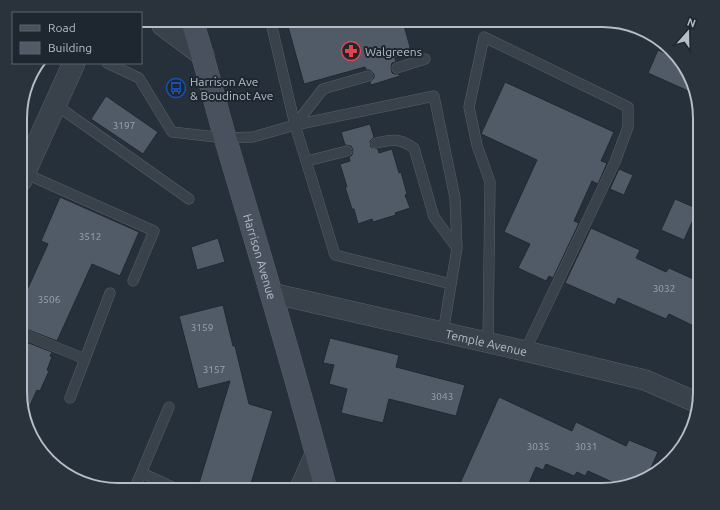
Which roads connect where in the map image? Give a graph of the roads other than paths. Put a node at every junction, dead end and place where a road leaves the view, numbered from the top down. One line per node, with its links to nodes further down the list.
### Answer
1 (167, 27): 4 (street)
2 (194, 27): 4 (main road, Harrison Avenue)
3 (272, 27): 11 (lane)
4 (203, 55): 12 (main road, Harrison Avenue)
5 (425, 59): 8 (lane)
6 (74, 64): 10 (street)
7 (109, 64): 12 (lane)
8 (397, 68)
9 (368, 76): 11 (lane)
10 (56, 105): 14 (street); 18 (lane)
11 (295, 125): 12 (lane); 16 (lane); 19 (lane)
12 (225, 138): 23 (main road, Harrison Avenue)
13 (376, 143): 19 (lane)
14 (28, 145)
15 (347, 151): 16 (lane)
16 (307, 161): 21 (lane)
17 (27, 179): 20 (lane)
18 (189, 199)
19 (457, 248): 21 (lane)
20 (134, 281)
21 (451, 284): 24 (lane)
22 (110, 293): 28 (lane)
23 (271, 293): 24 (street, Temple Avenue); 32 (main road, Harrison Avenue)
24 (443, 333): 26 (street, Temple Avenue)
25 (27, 335): 28 (lane)
26 (488, 344): 27 (street, Temple Avenue); 27 (lane)
27 (526, 351): 30 (street, Temple Avenue)
28 (85, 359): 29 (lane)
29 (70, 398)
30 (693, 401)
31 (169, 406): 33 (lane)
32 (316, 452): 36 (street); 37 (main road, Harrison Avenue)
33 (142, 474): 34 (lane); 35 (lane)
34 (138, 483)
35 (163, 483)
36 (302, 483)
37 (324, 483)

